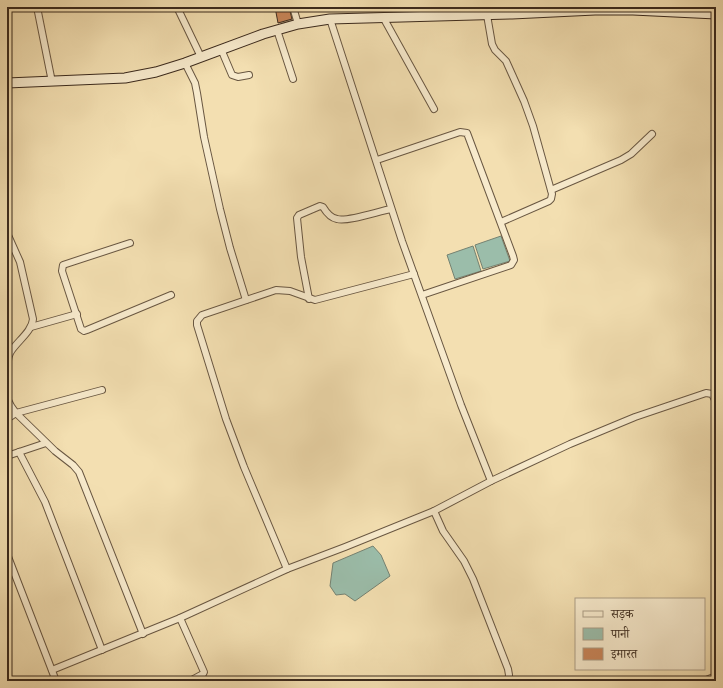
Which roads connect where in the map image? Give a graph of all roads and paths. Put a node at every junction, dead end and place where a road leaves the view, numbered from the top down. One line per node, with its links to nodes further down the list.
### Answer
1 (37, 7): 19 (street)
2 (177, 7): 15 (street)
3 (293, 7): 12 (street)
4 (594, 8): 5 (street); 6 (street)
5 (525, 10): 9 (street)
6 (692, 10): 8 (street)
7 (454, 11): 9 (street); 10 (street)
8 (716, 14)
9 (487, 15): 24 (street)
10 (383, 17): 11 (street); 21 (street)
11 (330, 19): 12 (street); 23 (street)
12 (298, 24): 13 (street)
13 (277, 30): 14 (street); 18 (street)
14 (221, 49): 15 (street); 17 (street)
15 (201, 57): 16 (street)
16 (185, 63): 19 (street); 33 (street)
17 (249, 75)
18 (293, 79)
19 (52, 82): 20 (street)
20 (7, 83)
21 (434, 109)
22 (652, 134): 24 (street)
23 (377, 160): 25 (street); 26 (street)
24 (551, 190): 26 (street)
25 (391, 208): 29 (street); 32 (street)
26 (501, 222): 31 (street)
27 (7, 233): 35 (street)
28 (130, 243): 34 (street)
29 (414, 274): 31 (street); 32 (street)
30 (170, 295): 34 (street)
31 (422, 295): 43 (street)
32 (309, 299): 33 (street)
33 (246, 300): 46 (street)
34 (77, 314): 35 (street)
35 (31, 327): 38 (street)
36 (102, 390): 38 (street)
37 (716, 402): 43 (street)
38 (16, 413): 39 (street); 40 (street)
39 (7, 419)
40 (46, 444): 41 (street); 48 (street)
41 (19, 452): 42 (street); 49 (street)
42 (7, 456)
43 (490, 482): 44 (street)
44 (434, 511): 46 (street); 54 (street)
45 (7, 554): 50 (street)
46 (287, 569): 47 (street)
47 (180, 618): 48 (street); 53 (street)
48 (143, 634): 49 (street)
49 (102, 650): 50 (street)
50 (52, 670): 52 (street)
51 (716, 676): 55 (street)
52 (56, 681)
53 (190, 681)
54 (508, 681)
55 (704, 681)

